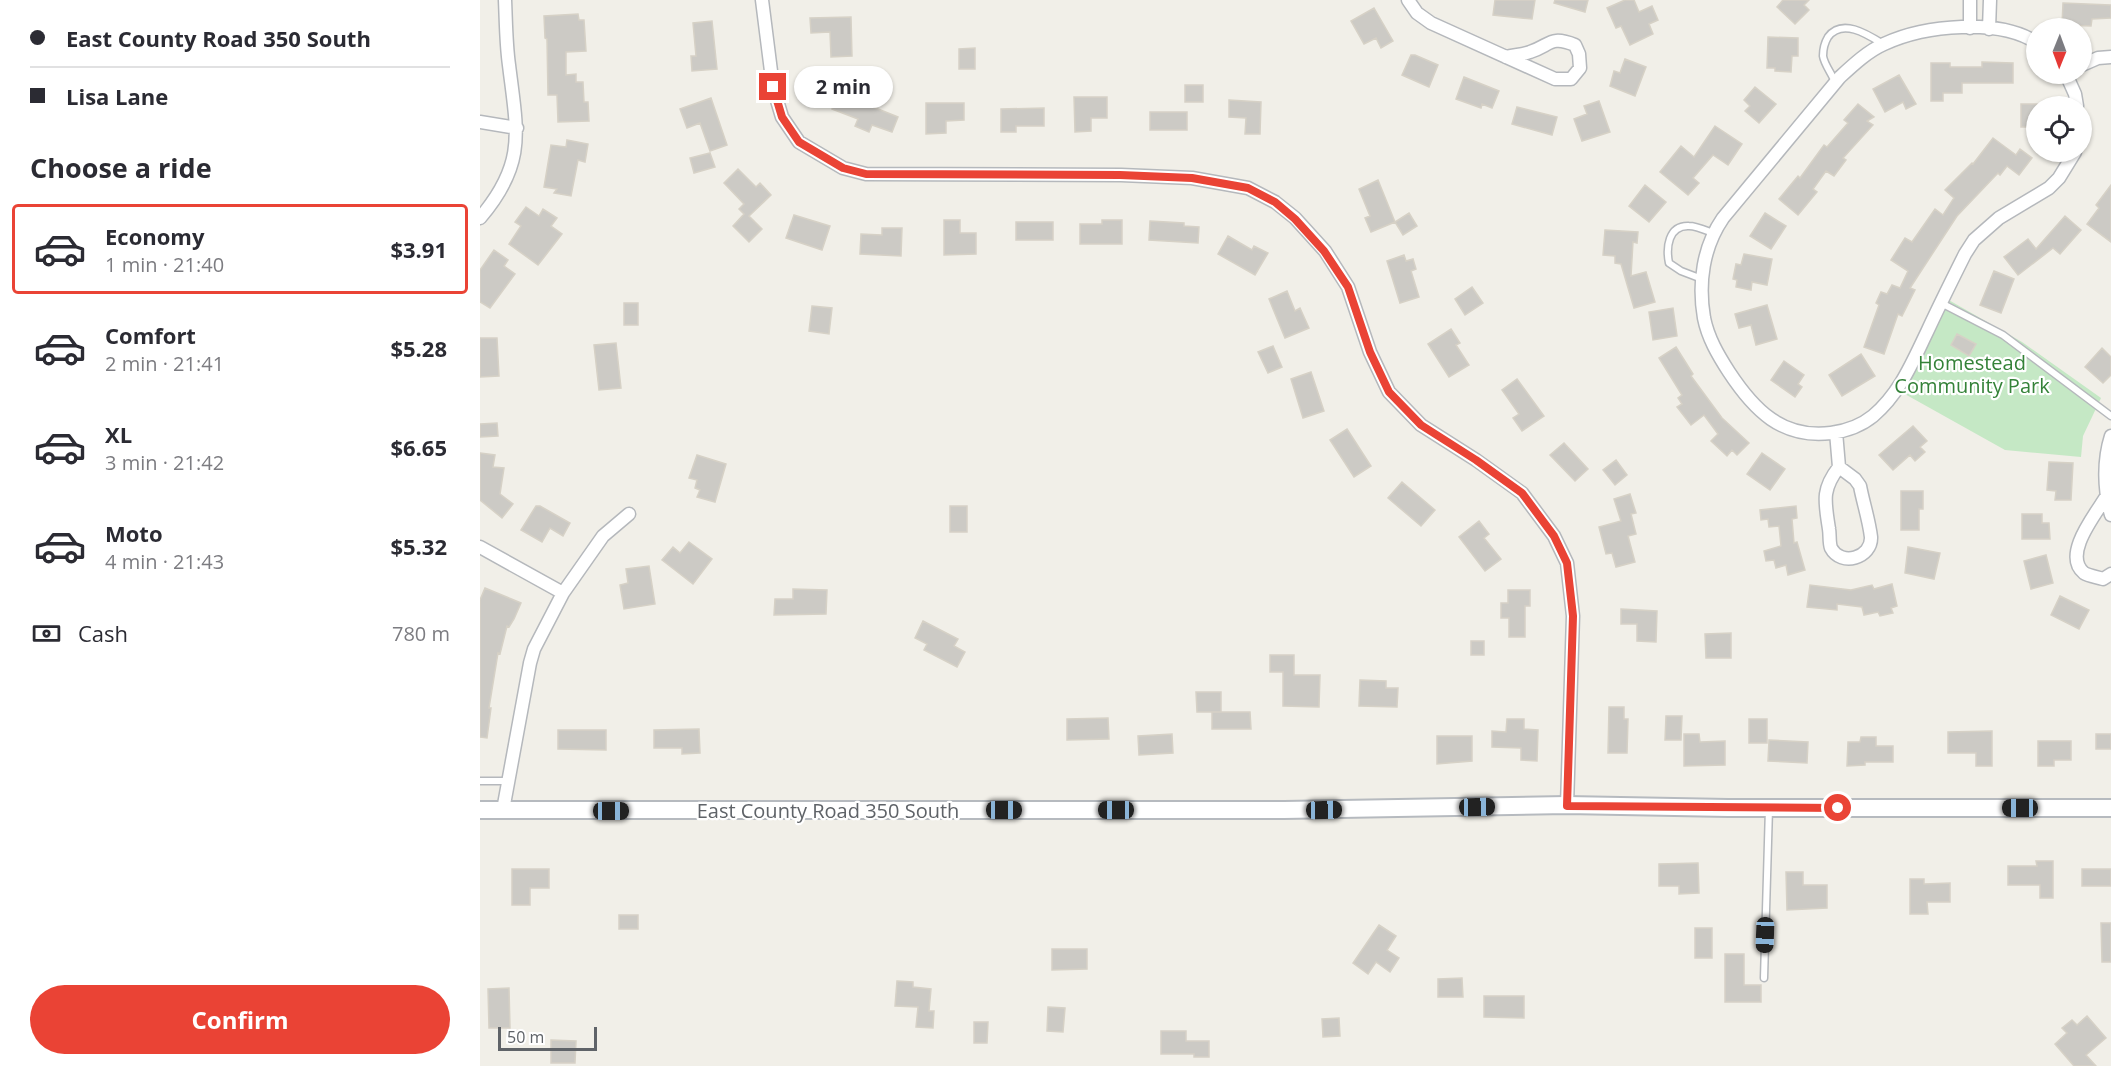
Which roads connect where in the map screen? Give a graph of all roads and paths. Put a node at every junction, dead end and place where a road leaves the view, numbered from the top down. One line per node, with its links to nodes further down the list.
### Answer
1 (505, 0): 15 (street)
2 (762, 0): 33 (street)
3 (1408, 0): 10 (street)
4 (1970, 0): 6 (street)
5 (1990, 0): 7 (street)
6 (1970, 28): 7 (street); 9 (street)
7 (1989, 29): 8 (street)
8 (2026, 36)
9 (1883, 44): 13 (street); 13 (lane)
10 (1506, 57): 10 (street)
11 (2111, 57): 12 (street)
12 (2092, 61)
13 (1836, 82): 18 (street)
14 (480, 122): 15 (street)
15 (517, 128): 17 (street)
16 (2069, 162): 20 (street)
17 (480, 218)
18 (1713, 233): 19 (street); 19 (lane)
19 (1702, 279): 22 (street)
20 (1941, 303): 21 (lane); 22 (street)
21 (2111, 416)
22 (1836, 432): 24 (street)
23 (2111, 436): 25 (street)
24 (1839, 467): 24 (street)
25 (2106, 497): 27 (street); 29 (street)
26 (629, 514): 30 (street)
27 (2111, 515)
28 (480, 547): 30 (street)
29 (2111, 574)
30 (563, 592): 32 (street)
31 (480, 781): 32 (lane)
32 (508, 781): 37 (street)
33 (1567, 806): 34 (street, East County Road 350 South); 37 (street, East County Road 350 South)
34 (1769, 808): 35 (street, East County Road 350 South); 38 (lane)
35 (2111, 808)
36 (480, 810): 37 (street, East County Road 350 South)
37 (503, 810)
38 (1764, 978)

